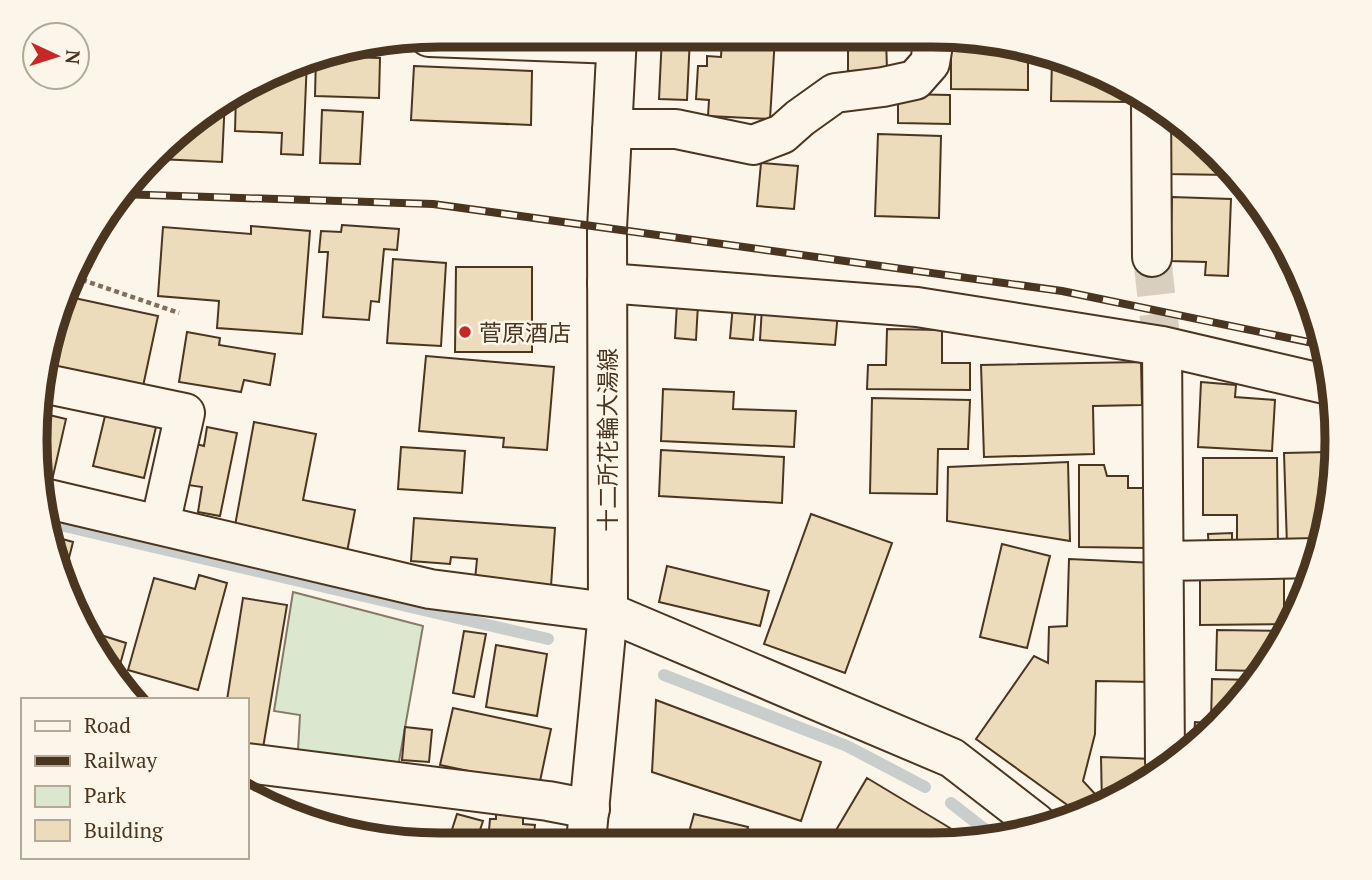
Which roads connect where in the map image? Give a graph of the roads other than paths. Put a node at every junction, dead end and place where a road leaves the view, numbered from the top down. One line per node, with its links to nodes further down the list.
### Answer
1 (617, 47): 4 (street, 十二所花輪大湯線)
2 (933, 47): 4 (street)
3 (1151, 114): 5 (street)
4 (612, 131): 6 (street, 十二所花輪大湯線)
5 (1152, 257)
6 (607, 283): 7 (street); 14 (street, 十二所花輪大湯線)
7 (1162, 346): 8 (street); 13 (street)
8 (1320, 383)
9 (52, 385): 11 (street)
10 (52, 500): 11 (street)
11 (160, 525): 14 (street)
12 (1306, 558): 13 (street)
13 (1164, 561): 15 (street)
14 (608, 612): 17 (street); 18 (street, 十二所花輪大湯線)
15 (1165, 756)
16 (248, 763): 18 (street)
17 (1031, 820)
18 (588, 826)

